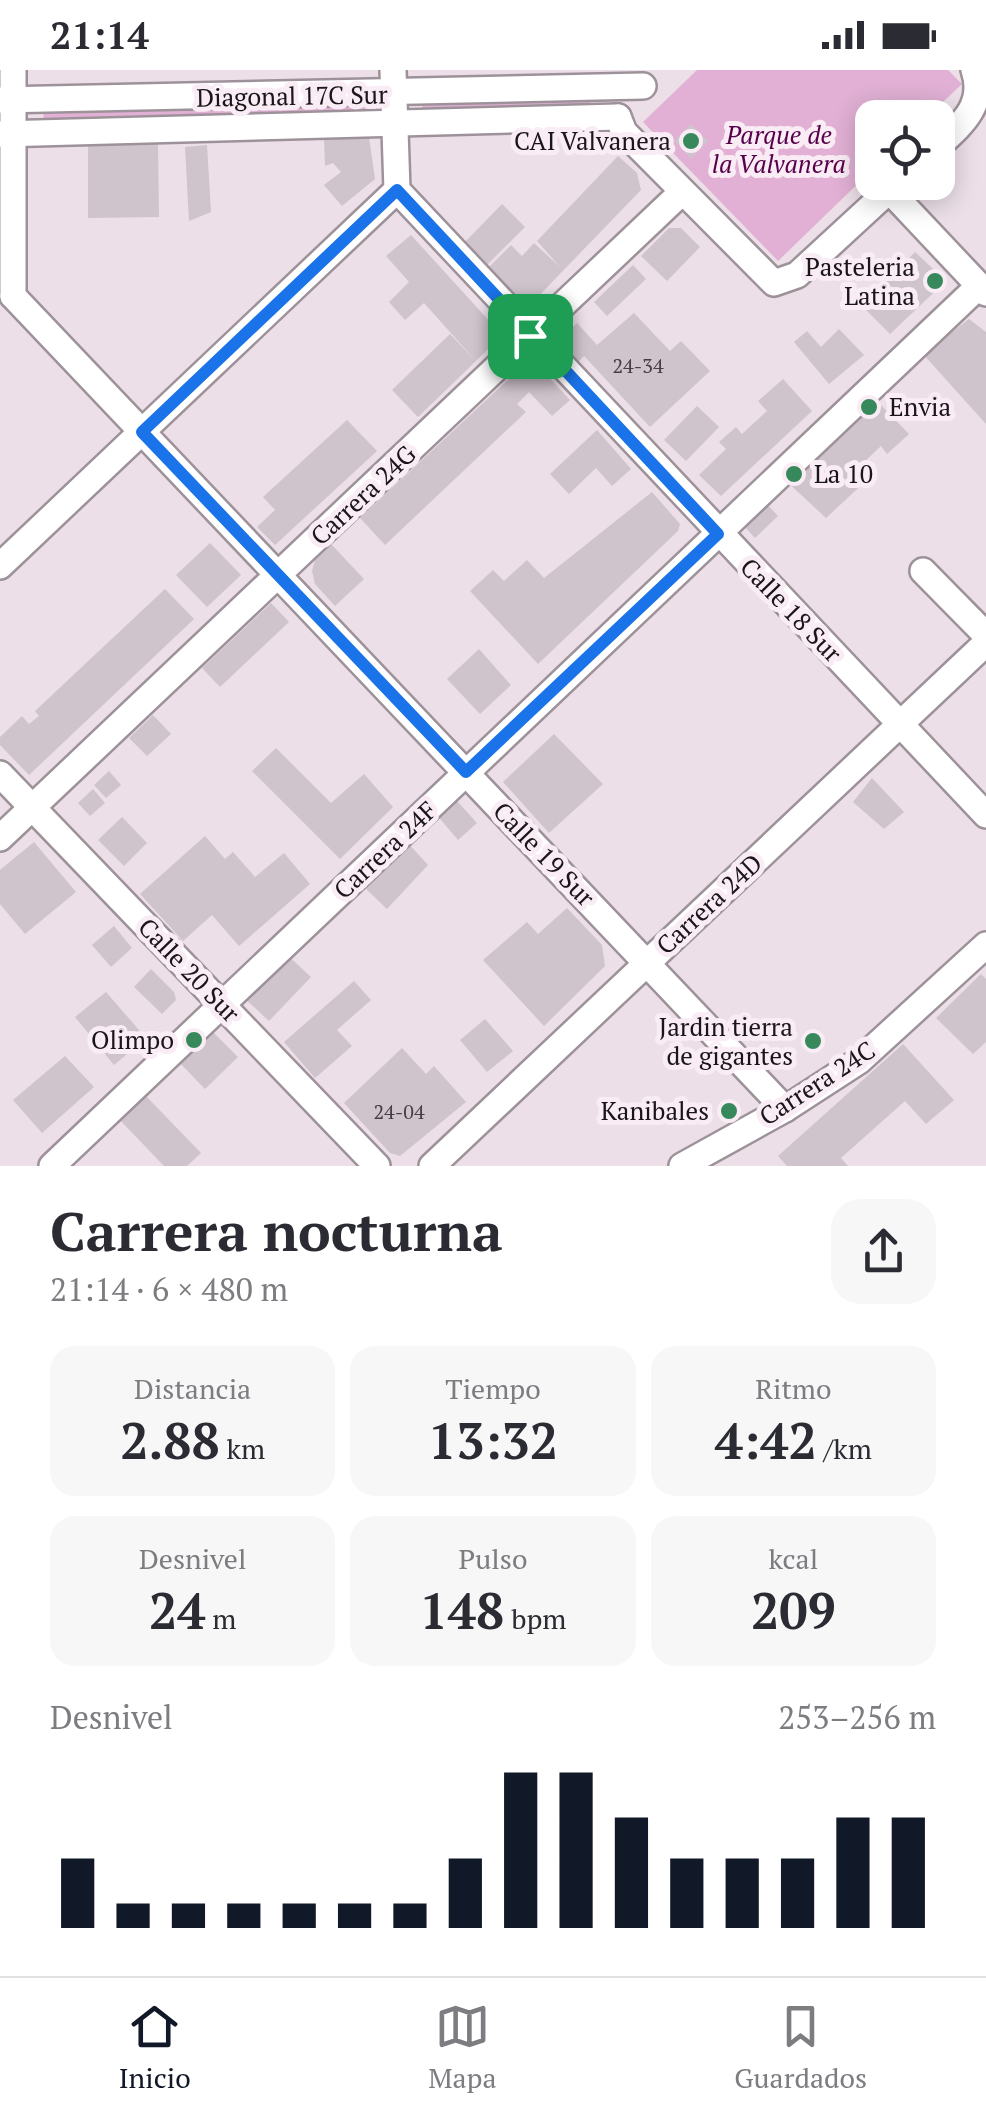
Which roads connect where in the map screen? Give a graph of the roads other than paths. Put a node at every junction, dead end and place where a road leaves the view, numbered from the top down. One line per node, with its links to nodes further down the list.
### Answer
1 (13, 70): 5 (street)
2 (978, 71): 6 (street)
3 (651, 78): 4 (street, Diagonal 17C Sur); 7 (street)
4 (394, 82): 5 (street, Diagonal 17C Sur); 8 (street)
5 (6, 100): 10 (street)
6 (979, 114): 9 (street)
7 (618, 117): 8 (street, Diagonal 17C Sur); 12 (street)
8 (395, 123): 10 (street, Diagonal 17C Sur); 11 (street)
9 (955, 133)
10 (6, 134): 16 (street)
11 (397, 190): 17 (street, Calle 18 Sur); 18 (street)
12 (682, 192): 13 (street); 17 (street, Carrera 24G)
13 (878, 200)
14 (905, 200): 15 (street)
15 (983, 290): 19 (street, Carrera 24F)
16 (6, 296): 18 (street, Calle 19 Sur)
17 (530, 336): 19 (street, Calle 18 Sur); 22 (street, Carrera 24G)
18 (142, 432): 20 (street); 22 (street, Calle 19 Sur)
19 (718, 534): 25 (street, Calle 18 Sur); 26 (street, Carrera 24F)
20 (0, 566)
21 (923, 571): 23 (street)
22 (278, 574): 26 (street, Calle 19 Sur); 28 (street, Carrera 24G)
23 (986, 635)
24 (986, 643): 25 (street, Carrera 24D)
25 (900, 724): 29 (street, Calle 18 Sur); 32 (street, Carrera 24D)
26 (466, 772): 32 (street, Calle 19 Sur); 33 (street, Carrera 24F)
27 (0, 774): 28 (street, Calle 20 Sur)
28 (30, 807): 30 (street, Carrera 24G); 33 (street, Calle 20 Sur)
29 (986, 815)
30 (0, 838)
31 (986, 945): 34 (street, Carrera 24C)
32 (647, 963): 34 (street, Calle 19 Sur); 37 (street, Carrera 24D)
33 (222, 1004): 35 (street, Carrera 24F); 36 (street, Calle 20 Sur)
34 (784, 1110): 38 (street, Carrera 24C)
35 (52, 1166)
36 (378, 1166)
37 (432, 1166)
38 (682, 1166)

